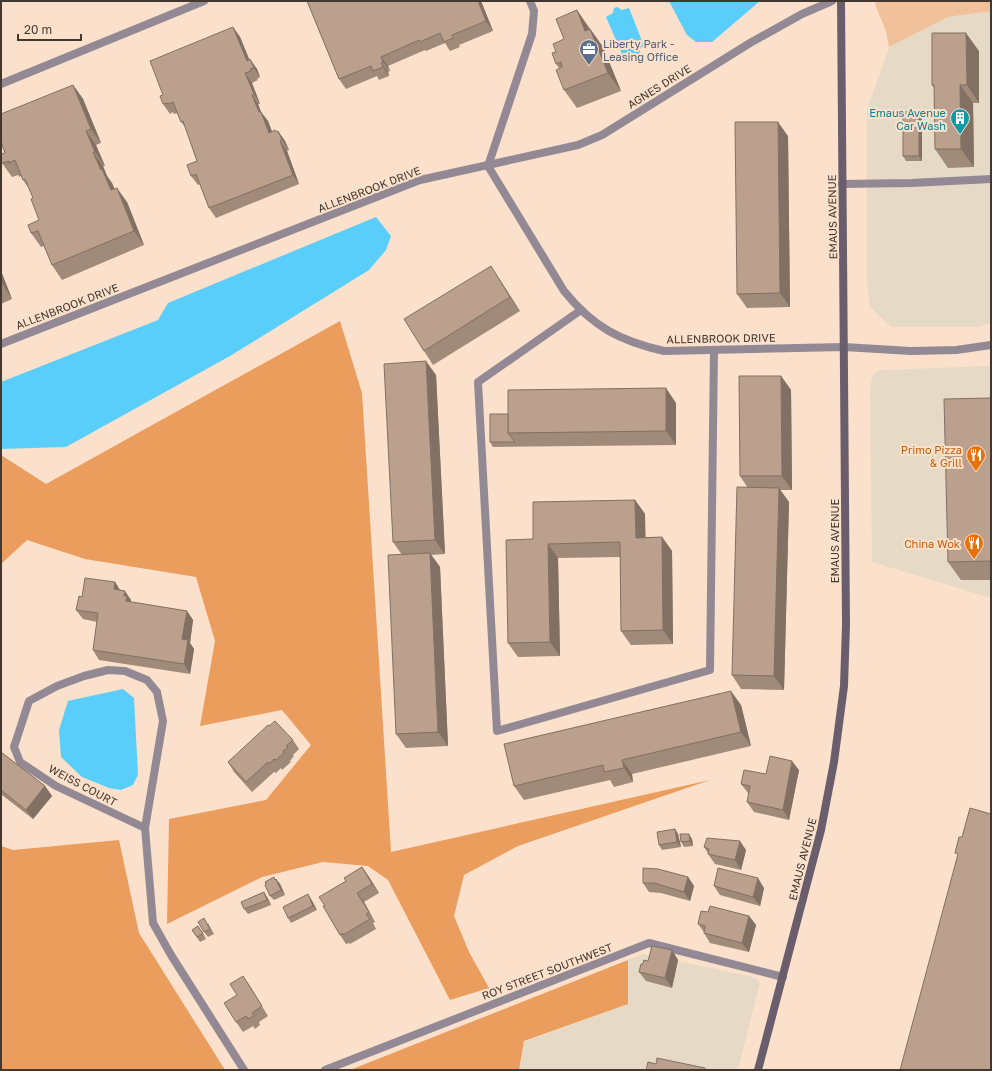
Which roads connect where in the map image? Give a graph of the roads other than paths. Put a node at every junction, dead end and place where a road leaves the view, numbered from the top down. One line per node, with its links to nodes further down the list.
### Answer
1 (204, 1): 5 (street)
2 (530, 1): 6 (street)
3 (832, 1): 6 (street, AGNES DRIVE)
4 (841, 1): 8 (main road, EMAUS AVENUE)
5 (1, 84)
6 (488, 166): 9 (street, ALLENBROOK DRIVE); 10 (street, ALLENBROOK DRIVE)
7 (991, 179): 8 (street)
8 (842, 184): 12 (main road, EMAUS AVENUE)
9 (582, 310): 13 (street, ALLENBROOK DRIVE); 13 (street)
10 (1, 344)
11 (991, 345): 12 (street, ALLENBROOK DRIVE)
12 (844, 347): 13 (street, ALLENBROOK DRIVE); 15 (main road, EMAUS AVENUE)
13 (714, 350)
14 (145, 828): 14 (street, WEISS COURT); 16 (street, WEISS COURT)
15 (783, 977): 17 (street, ROY STREET SOUTHWEST); 18 (main road, EMAUS AVENUE)
16 (244, 1070)
17 (325, 1070)
18 (758, 1070)

